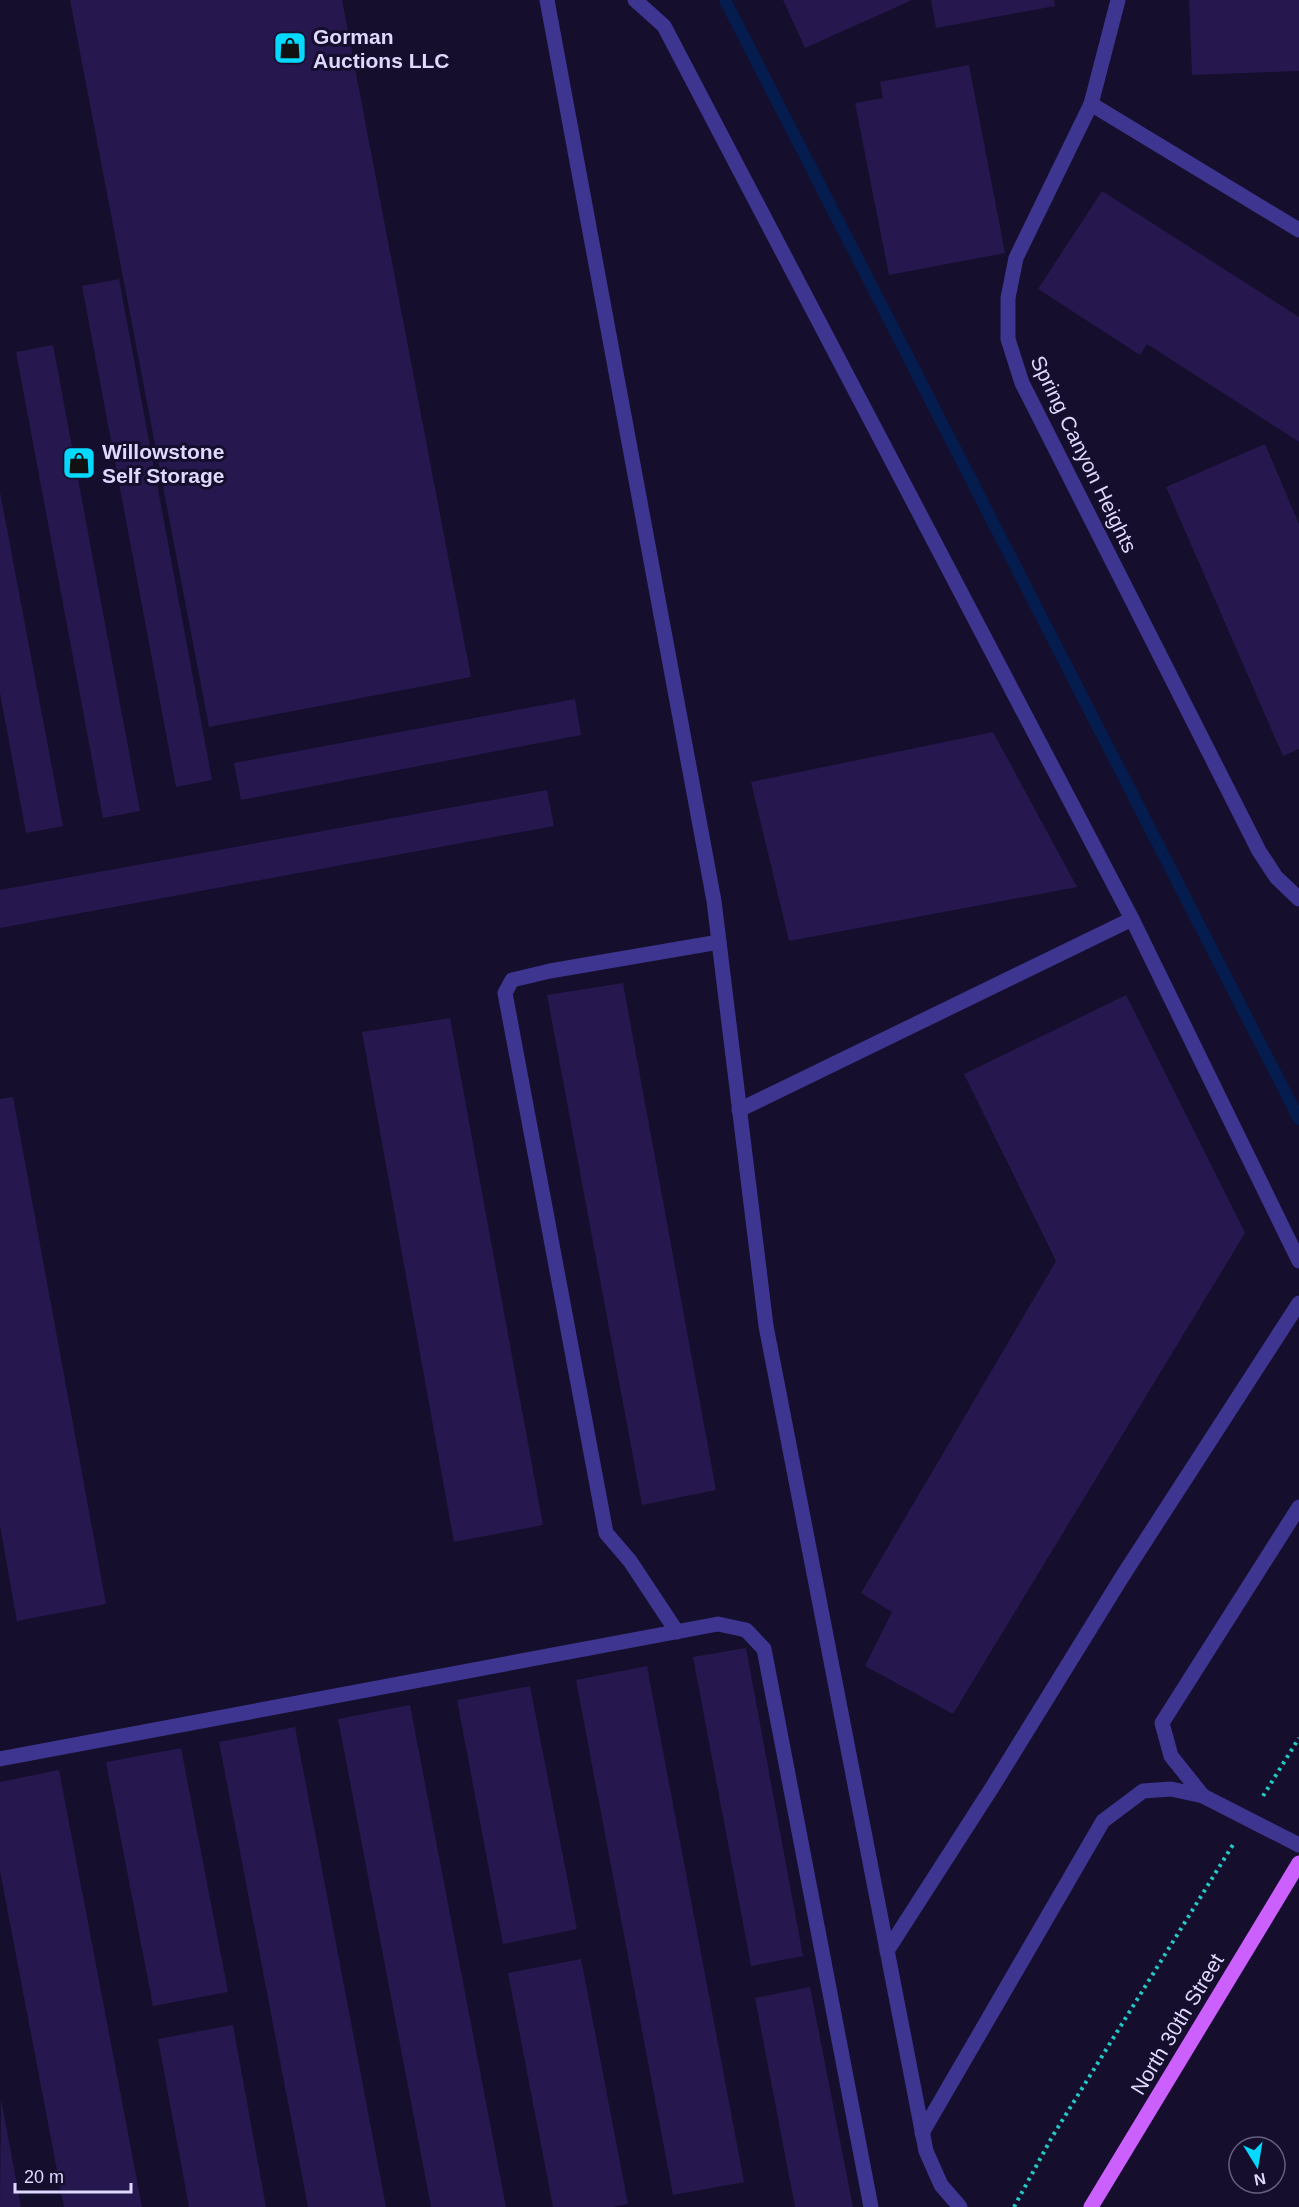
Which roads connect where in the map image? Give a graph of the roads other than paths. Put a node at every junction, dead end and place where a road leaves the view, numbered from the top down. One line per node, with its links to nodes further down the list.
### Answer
1 (547, 0): 8 (street)
2 (635, 0): 7 (street)
3 (1118, 0): 4 (street, Spring Canyon Heights)
4 (1091, 104): 5 (street); 6 (street, Spring Canyon Heights)
5 (1299, 230)
6 (1299, 899)
7 (1132, 919): 9 (street); 10 (street)
8 (718, 942): 9 (street); 13 (street)
9 (739, 1110): 18 (street)
10 (1299, 1261)
11 (1299, 1303): 18 (street)
12 (1299, 1507): 15 (street)
13 (677, 1632): 14 (street); 20 (street)
14 (0, 1759)
15 (1203, 1796): 16 (street); 19 (street)
16 (1299, 1845)
17 (1299, 1863): 22 (main road, North 30th Street)
18 (887, 1951): 19 (street)
19 (922, 2133): 21 (street)
20 (871, 2207)
21 (960, 2207)
22 (1091, 2207)

